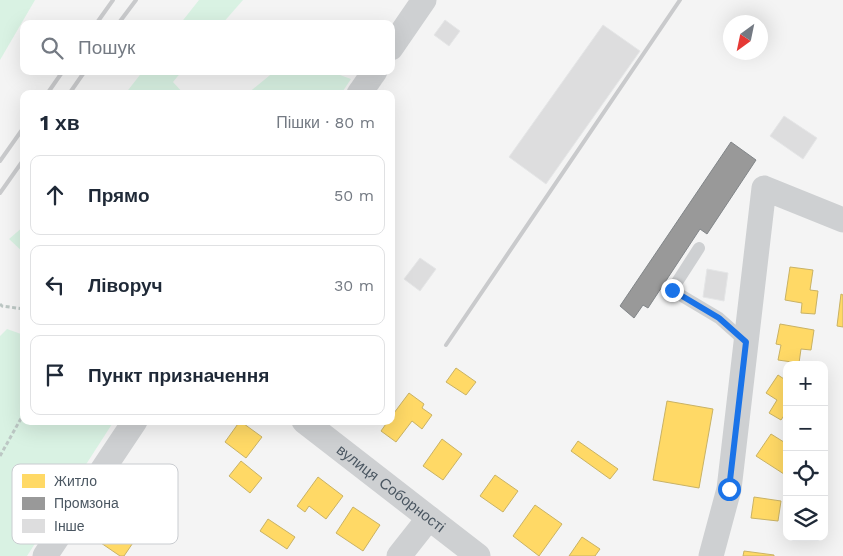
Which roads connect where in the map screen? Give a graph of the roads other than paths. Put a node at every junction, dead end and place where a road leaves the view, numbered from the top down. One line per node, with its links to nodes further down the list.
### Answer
1 (424, 0): 2 (street)
2 (395, 42)
3 (372, 75): 4 (street)
4 (362, 90)
5 (843, 220): 7 (street)
6 (699, 248): 7 (lane)
7 (746, 342): 16 (street)
8 (132, 425): 10 (street)
9 (309, 425): 11 (street, вулиця Соборності)
10 (107, 464)
11 (429, 518): 14 (street); 15 (street, вулиця Соборності)
12 (54, 544): 13 (street)
13 (46, 556)
14 (399, 556)
15 (478, 556)
16 (711, 556)

